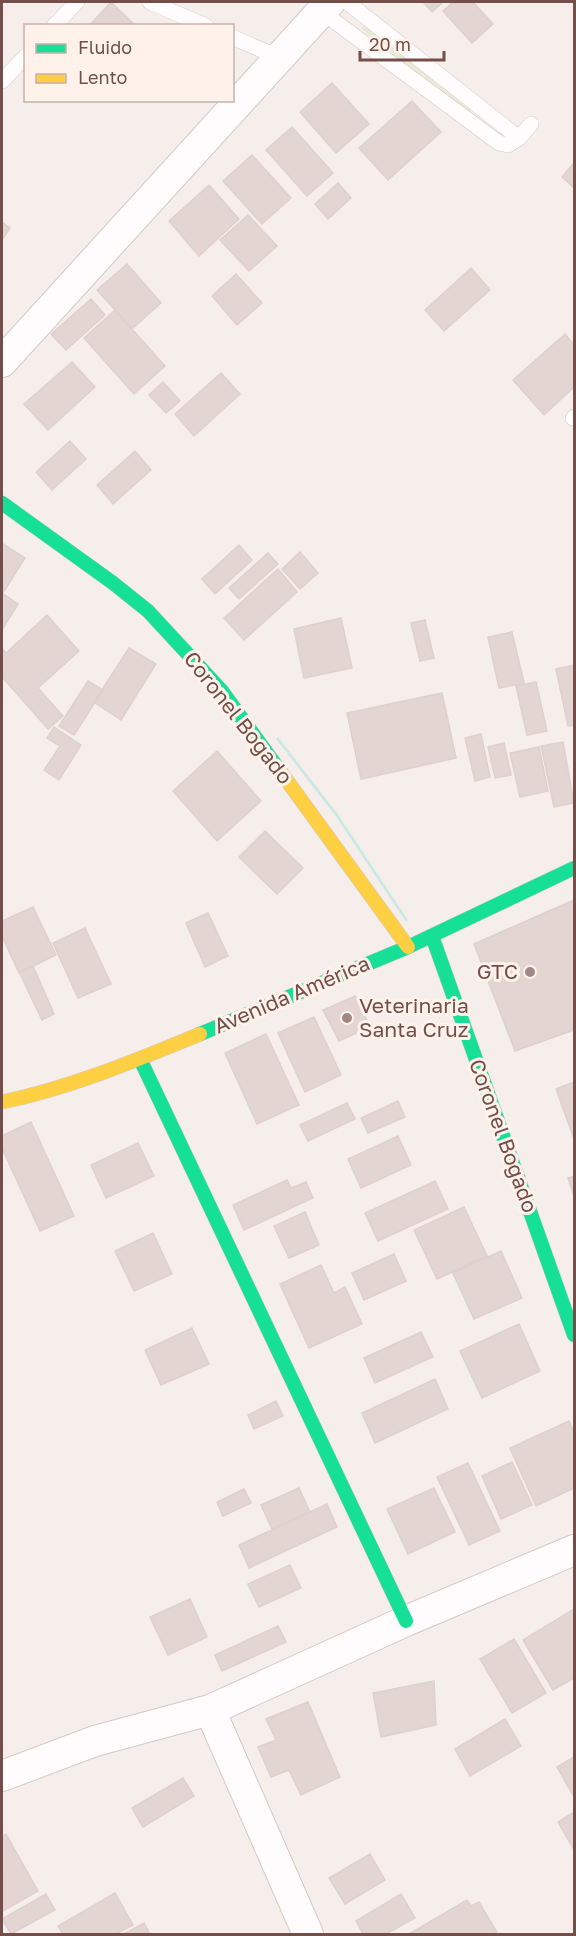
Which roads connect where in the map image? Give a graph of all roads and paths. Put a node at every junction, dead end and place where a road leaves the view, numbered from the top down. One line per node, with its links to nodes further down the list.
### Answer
1 (77, 2): 4 (lane)
2 (150, 2): 5 (lane)
3 (333, 5): 7 (street); 11 (lane); 11 (lane)
4 (56, 24)
5 (201, 24)
6 (234, 38): 7 (lane)
7 (278, 57): 12 (street)
8 (24, 58): 9 (lane)
9 (2, 81)
10 (531, 124): 11 (lane)
11 (519, 138)
12 (2, 362)
13 (2, 503): 16 (street, Coronel Bogado)
14 (574, 868): 15 (street, Avenida América)
15 (432, 936): 16 (street, Avenida América); 19 (street, Coronel Bogado)
16 (408, 947): 17 (street, Avenida América)
17 (140, 1059): 18 (street, Avenida América); 21 (street)
18 (2, 1102)
19 (574, 1335)
20 (574, 1551): 21 (street)
21 (406, 1621): 22 (street)
22 (210, 1710): 23 (street); 24 (street)
23 (2, 1776)
24 (308, 1935)

